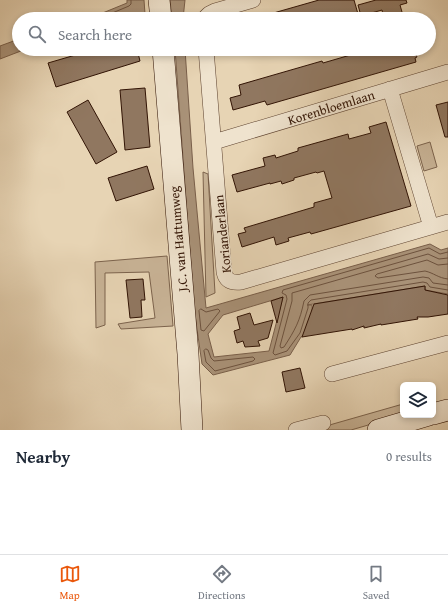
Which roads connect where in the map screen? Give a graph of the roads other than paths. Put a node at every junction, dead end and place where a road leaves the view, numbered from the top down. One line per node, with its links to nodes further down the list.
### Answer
1 (159, 0): 3 (street)
2 (254, 0): 4 (street)
3 (160, 12)
4 (213, 12)
5 (164, 56): 18 (street, J.C. van Hattumweg)
6 (207, 56): 9 (street, Korianderlaan)
7 (448, 72): 8 (street, Korenbloemlaan)
8 (390, 89): 9 (street, Korenbloemlaan); 11 (street)
9 (214, 142): 11 (street, Korianderlaan)
10 (448, 222): 11 (street, Korianderlaan)
11 (431, 227)
12 (448, 343): 13 (street)
13 (332, 374)
14 (448, 410): 15 (street)
15 (436, 413)
16 (418, 418): 20 (street)
17 (323, 423): 19 (street)
18 (192, 430)
19 (296, 430)
20 (378, 430)

